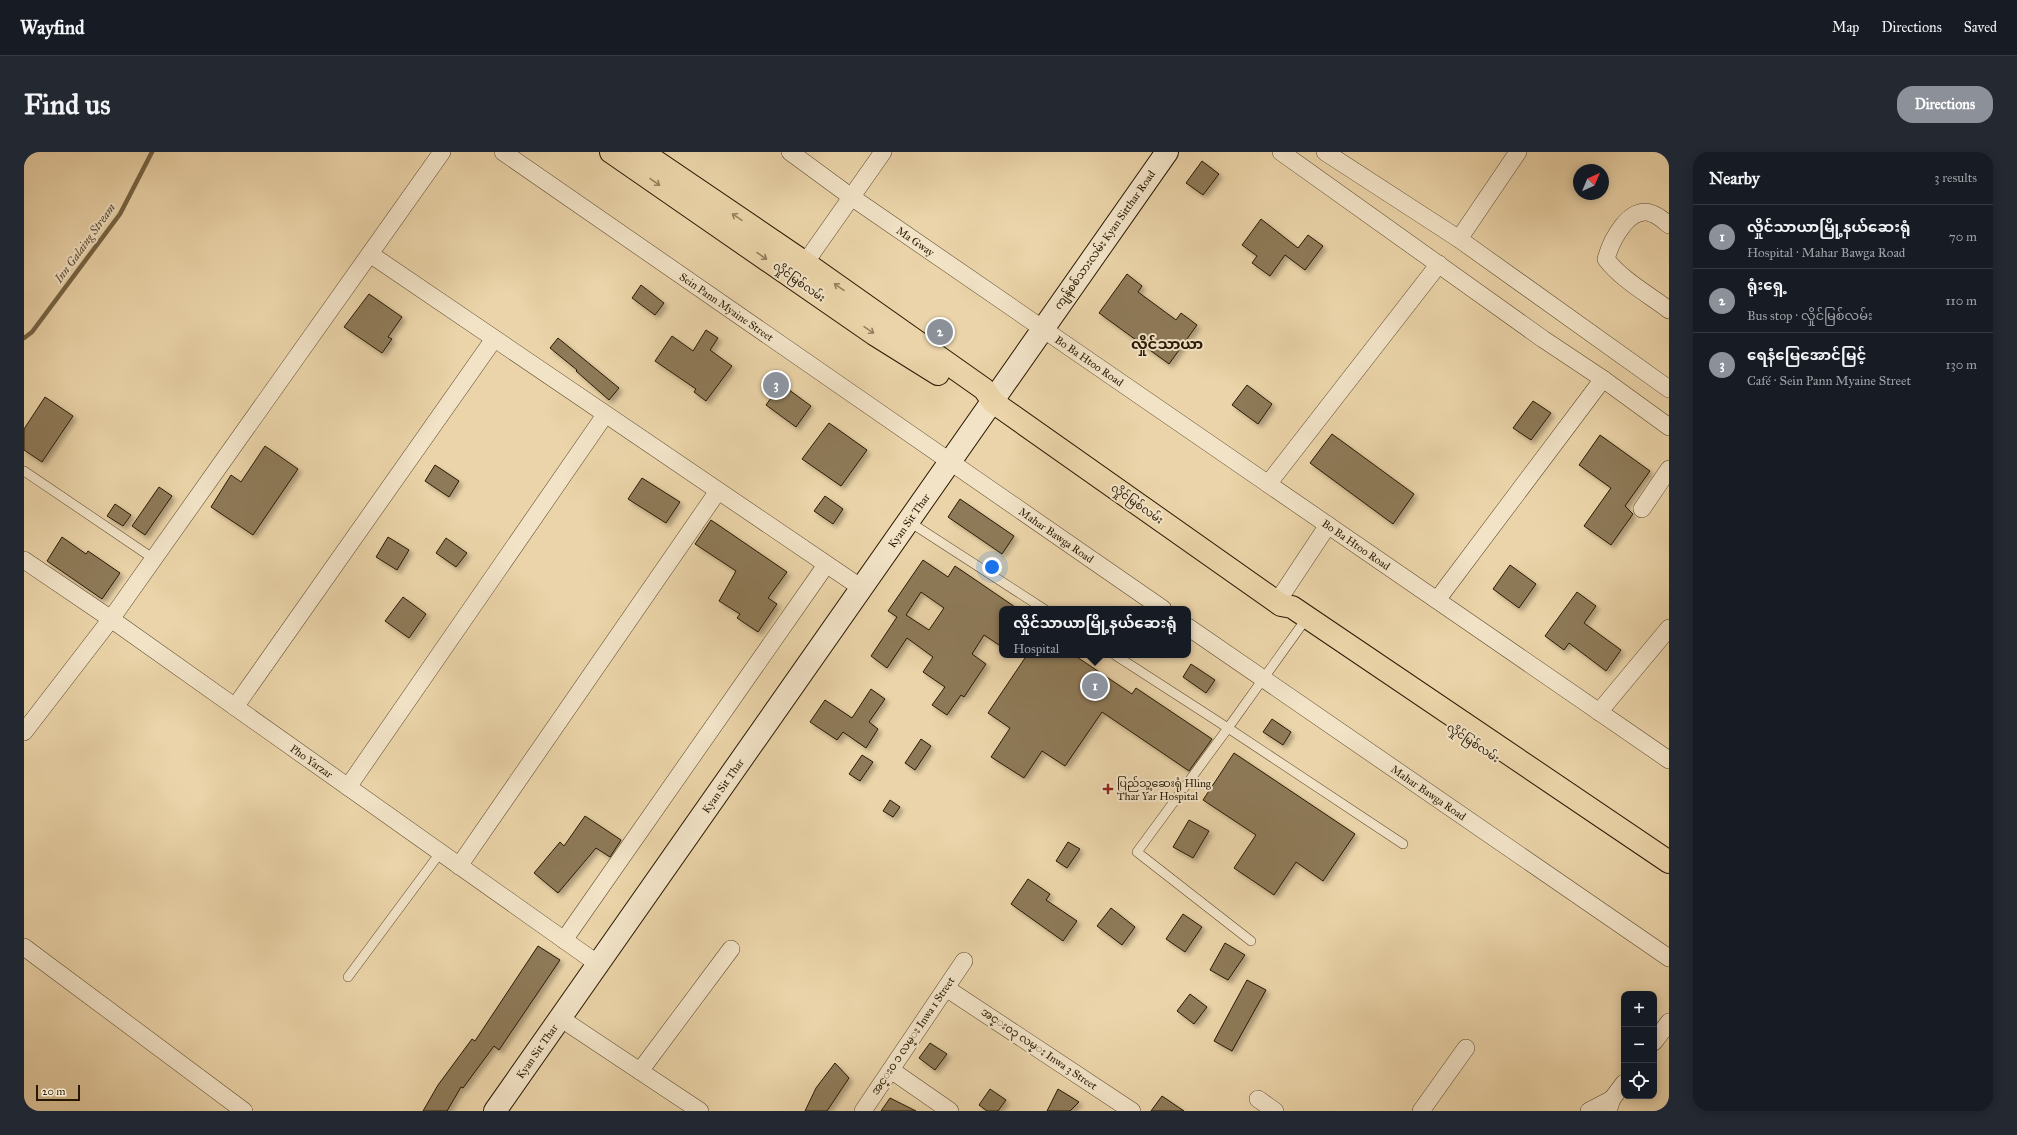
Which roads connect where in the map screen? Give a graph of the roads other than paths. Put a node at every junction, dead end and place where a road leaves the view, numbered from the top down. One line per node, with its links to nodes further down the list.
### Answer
1 (442, 152): 14 (street)
2 (503, 152): 25 (street, Sein Pann Myaine Street)
3 (611, 152): 10 (main road, လှိုင်မြစ်လမ်း)
4 (790, 152): 11 (street, Ma Gway)
5 (882, 152): 11 (street)
6 (1167, 152): 18 (main road, ကျန်စစ်သားလမ်း Kyan Sitthar Road)
7 (1281, 152): 15 (street)
8 (1325, 152): 13 (street)
9 (1514, 153): 13 (street)
10 (635, 156): 16 (main road, လှိုင်မြစ်လမ်း)
11 (850, 196): 16 (street); 18 (street, Ma Gway)
12 (1669, 225): 17 (street)
13 (1459, 240): 21 (street)
14 (370, 254): 19 (street); 33 (street)
15 (1439, 264): 20 (street); 28 (street)
16 (799, 271): 22 (main road, လှိုင်မြစ်လမ်း)
17 (1669, 310)
18 (1043, 329): 22 (main road, ကျန်စစ်သားလမ်း Kyan Sitthar Road); 28 (street, Bo Ba Htoo Road)
19 (494, 339): 23 (street); 47 (street)
20 (1603, 379): 24 (street); 37 (street)
21 (1669, 389)
22 (993, 402): 25 (main road, Kyan Sit Thar); 38 (main road, လှိုင်မြစ်လမ်း)
23 (605, 415): 29 (street); 52 (street)
24 (1669, 427)
25 (951, 461): 31 (main road, Kyan Sit Thar); 40 (street, Mahar Bawga Road)
26 (1669, 469): 30 (street)
27 (24, 471): 33 (lane)
28 (1268, 484): 32 (street, Bo Ba Htoo Road)
29 (718, 491): 35 (street); 56 (street)
30 (1642, 509)
31 (908, 521): 36 (main road, Kyan Sit Thar); 39 (lane)
32 (1328, 525): 37 (street, Bo Ba Htoo Road); 38 (street)
33 (154, 558): 41 (street)
34 (24, 560): 41 (street, Pho Yarzar)
35 (826, 565): 36 (street); 58 (street)
36 (860, 587): 64 (main road, Kyan Sit Thar)
37 (1436, 600): 48 (street, Bo Ba Htoo Road)
38 (1279, 604): 42 (main road, လှိုင်မြစ်လမ်း)
39 (1039, 606)
40 (1158, 606)
41 (111, 619): 47 (street, Pho Yarzar); 49 (street)
42 (1303, 621): 46 (lane); 55 (main road, လှိုင်မြစ်လမ်း); 57 (main road, လှိုင်မြစ်လမ်း)
43 (1669, 628): 48 (street)
44 (1191, 629): 46 (street, Mahar Bawga Road)
45 (1120, 658): 50 (lane)
46 (1263, 679): 50 (lane); 62 (street, Mahar Bawga Road)
47 (235, 707): 52 (street, Pho Yarzar)
48 (1599, 712): 51 (street, Bo Ba Htoo Road)
49 (27, 722)
50 (1228, 728): 53 (lane); 59 (lane)
51 (1669, 760)
52 (348, 787): 54 (street, Pho Yarzar)
53 (1403, 844)
54 (440, 853): 56 (street, Pho Yarzar); 65 (lane)
55 (1669, 862)
56 (459, 866): 58 (street, Pho Yarzar)
57 (1669, 877)
58 (564, 940): 64 (street, Pho Yarzar)
59 (1251, 941)
60 (24, 947): 76 (street)
61 (731, 949): 72 (street)
62 (1669, 958)
63 (964, 961): 66 (street, အင္းဝ ၁ လမ္း Inwa 1 Street)
64 (598, 964): 67 (main road, Kyan Sit Thar)
65 (348, 977)
66 (946, 988): 71 (street, အင္းဝ ၁ လမ္း Inwa 1 Street); 81 (street, အင္းဝ၃ လမ္း Inwa 3 Street)
67 (560, 1018): 72 (street); 77 (main road, Kyan Sit Thar)
68 (1669, 1022): 69 (street)
69 (1657, 1038)
70 (1466, 1048): 83 (street)
71 (891, 1070): 79 (street, အင္းဝ ၁ လမ္း Inwa 1 Street); 80 (street)
72 (640, 1071): 78 (street)
73 (1621, 1087): 75 (street)
74 (1258, 1099): 82 (street)
75 (1610, 1105): 84 (street)
76 (244, 1111)
77 (495, 1111)
78 (700, 1111)
79 (863, 1111)
80 (950, 1111)
81 (1132, 1111)
82 (1275, 1111)
83 (1421, 1111)
84 (1589, 1111)

